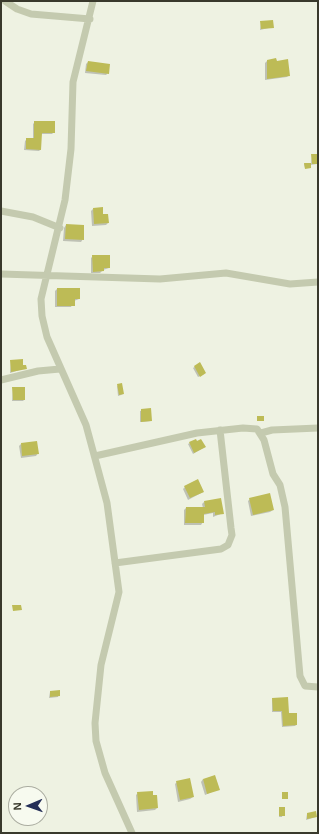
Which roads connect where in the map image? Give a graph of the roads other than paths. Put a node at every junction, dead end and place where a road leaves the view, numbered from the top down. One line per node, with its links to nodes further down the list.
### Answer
1 (5, 1): 3 (street)
2 (93, 1): 3 (street)
3 (90, 19): 5 (street)
4 (1, 211): 5 (street)
5 (60, 228): 7 (street)
6 (1, 274): 7 (street)
7 (47, 274): 8 (street); 9 (street)
8 (318, 282)
9 (60, 369): 10 (street); 14 (street)
10 (1, 380)
11 (318, 428): 13 (street)
12 (220, 430): 13 (street); 14 (street); 15 (street)
13 (261, 433): 16 (street)
14 (95, 456): 15 (street)
15 (115, 563): 17 (street)
16 (318, 687)
17 (132, 833)

